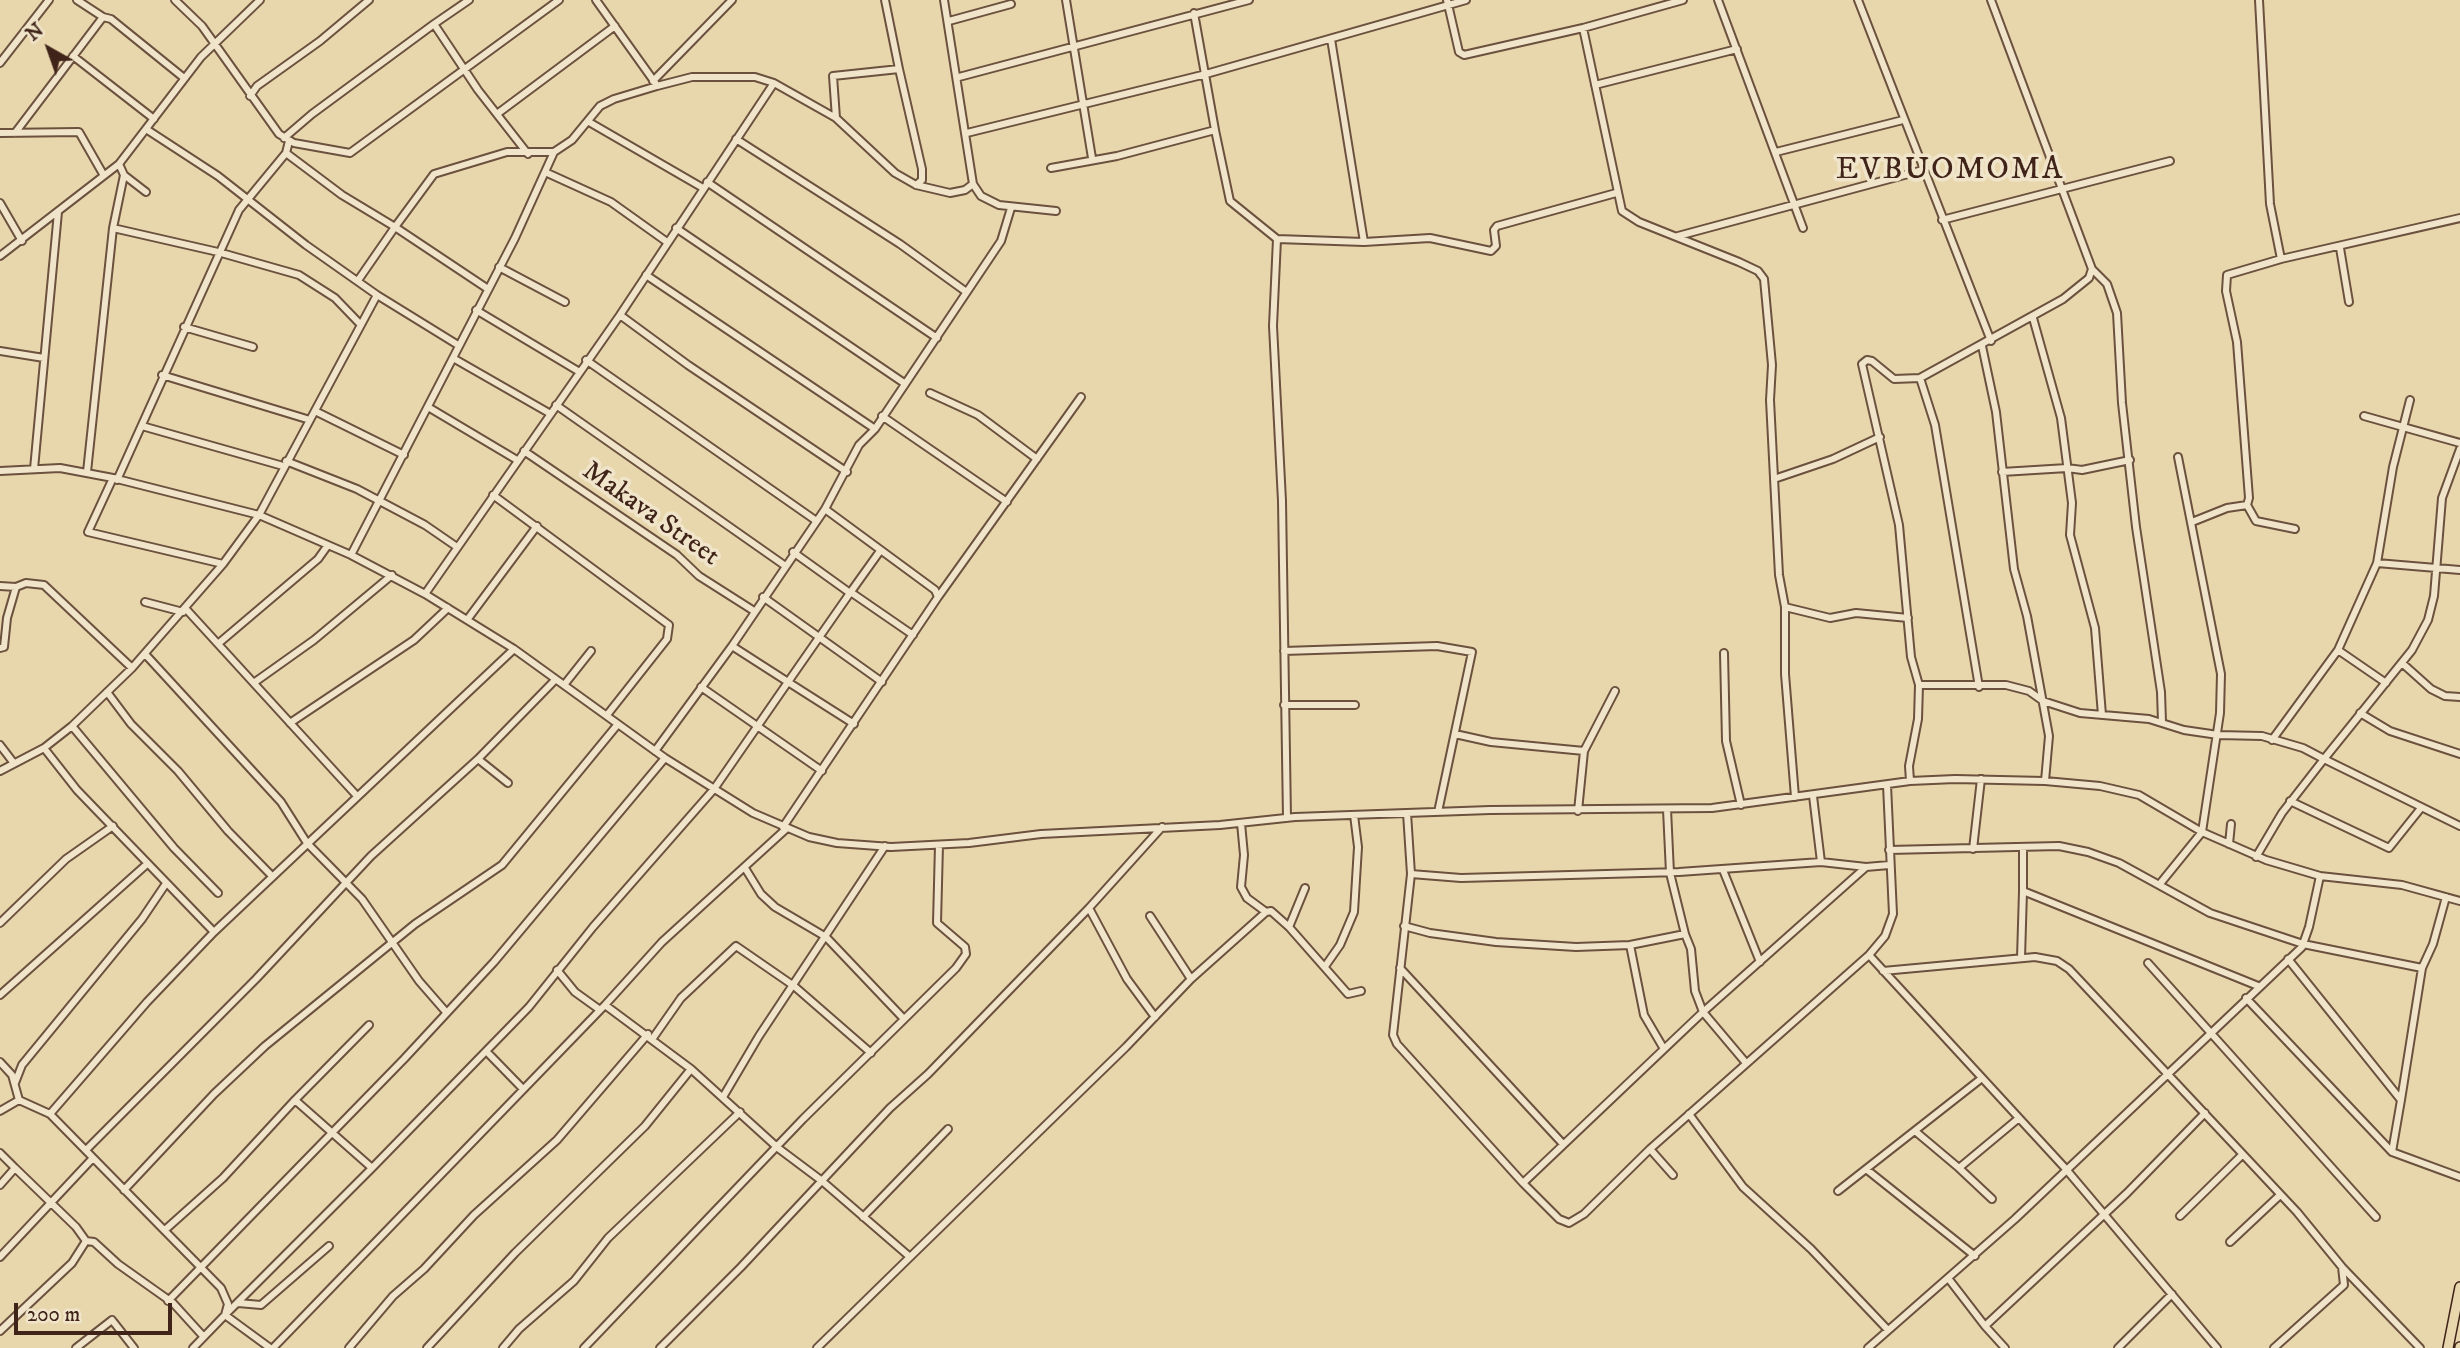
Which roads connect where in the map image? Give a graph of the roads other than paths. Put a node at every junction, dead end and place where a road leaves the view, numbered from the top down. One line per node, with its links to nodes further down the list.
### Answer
1 (49, 0): 33 (street)
2 (77, 0): 23 (street)
3 (175, 0): 29 (street)
4 (260, 0): 29 (street)
5 (369, 0): 42 (street)
6 (469, 0): 25 (street)
7 (559, 0): 35 (street)
8 (596, 0): 26 (street)
9 (732, 0): 39 (street)
10 (885, 0): 34 (street)
11 (944, 0): 24 (street)
12 (1066, 0): 30 (street)
13 (1249, 0): 22 (street)
14 (1466, 0): 20 (street)
15 (1683, 0): 27 (street)
16 (1718, 0): 31 (street)
17 (1858, 0): 47 (street)
18 (1991, 0): 71 (street)
19 (2259, 0): 94 (street)
20 (1448, 3): 27 (street); 28 (street)
21 (1011, 4): 24 (street)
22 (1194, 13): 30 (street); 36 (street)
23 (103, 17): 32 (street); 38 (street)
24 (949, 21): 37 (street)
25 (434, 24): 35 (street); 55 (street)
26 (615, 26): 39 (street); 44 (street)
27 (1583, 28): 41 (street)
28 (1331, 39): 36 (street); 90 (street)
29 (214, 43): 38 (street); 42 (street)
30 (1076, 48): 37 (street); 43 (street)
31 (1737, 49): 41 (street); 57 (street)
32 (74, 55): 46 (street); 52 (street)
33 (0, 63)
34 (899, 69): 45 (street); 70 (street)
35 (465, 71): 44 (street); 55 (street)
36 (1206, 74): 43 (street); 50 (street)
37 (959, 77): 53 (street)
38 (184, 78): 46 (street)
39 (655, 83): 40 (street); 48 (street)
40 (774, 83): 45 (street); 54 (street)
41 (1595, 85): 73 (street)
42 (250, 96): 55 (street)
43 (1084, 105): 53 (street); 60 (street)
44 (497, 114): 59 (street)
45 (836, 118): 70 (street)
46 (153, 119): 49 (street)
47 (1903, 120): 57 (street); 64 (street)
48 (589, 122): 56 (street); 69 (street)
49 (146, 129): 62 (street); 74 (street)
50 (1215, 130): 60 (street); 87 (street)
51 (0, 133): 52 (street)
52 (15, 133): 66 (street)
53 (967, 133): 68 (street)
54 (736, 139): 69 (street); 100 (street)
55 (287, 140): 58 (street)
56 (554, 152): 59 (street); 65 (street)
57 (1776, 152): 76 (street)
58 (286, 153): 74 (street); 82 (street)
59 (528, 154): 82 (street)
60 (1092, 159): 63 (street)
61 (2170, 161): 71 (street)
62 (119, 164): 66 (street); 67 (street)
63 (1051, 169)
64 (1923, 170): 76 (street); 81 (street)
65 (545, 172): 89 (street); 95 (street)
66 (103, 174): 79 (street)
67 (124, 175): 72 (street); 83 (street)
68 (973, 184): 70 (street); 77 (street)
69 (705, 185): 84 (street); 109 (street)
70 (916, 186)
71 (2063, 189): 81 (street); 96 (street)
72 (146, 192)
73 (1616, 193): 86 (street); 90 (street)
74 (248, 198): 92 (street); 98 (street)
75 (0, 203): 88 (street)
76 (1795, 204): 85 (street); 86 (street)
77 (1011, 208): 78 (street); 100 (street)
78 (1056, 211)
79 (58, 212): 88 (street); 115 (street)
80 (2460, 218): 91 (street)
81 (1942, 220): 110 (street)
82 (395, 227): 98 (street); 99 (street)
83 (113, 228): 92 (street); 148 (street)
84 (676, 228): 89 (street); 121 (street)
85 (1803, 228)
86 (1678, 236): 152 (street)
87 (1277, 239): 90 (street); 195 (street)
88 (22, 241): 93 (street)
89 (667, 242): 97 (street)
90 (1364, 242)
91 (2340, 248): 94 (street); 103 (street)
92 (218, 251): 107 (street); 108 (street)
93 (0, 256)
94 (2281, 259): 156 (street)
95 (499, 267): 99 (street); 102 (street)
96 (2092, 269): 106 (street); 143 (street)
97 (646, 275): 105 (street); 134 (street)
98 (359, 279): 101 (street)
99 (488, 289): 104 (street)
100 (965, 291): 109 (street)
101 (377, 295): 107 (street); 111 (street)
102 (565, 302)
103 (2348, 302)
104 (476, 310): 111 (street); 118 (street)
105 (620, 315): 117 (street); 149 (street)
106 (2033, 318): 110 (street); 145 (street)
107 (361, 325): 127 (street)
108 (184, 327): 113 (street); 119 (street)
109 (937, 338): 121 (street)
110 (1991, 341): 112 (street)
111 (458, 345): 116 (street)
112 (1982, 346): 120 (street); 150 (street)
113 (253, 347)
114 (0, 351): 115 (street)
115 (44, 358): 146 (street)
116 (453, 358): 126 (street); 128 (street)
117 (586, 360): 118 (street); 159 (street)
118 (578, 372): 125 (street)
119 (162, 375): 131 (street); 132 (street)
120 (1920, 378): 135 (street); 208 (street)
121 (904, 383): 129 (street)
122 (930, 393): 141 (street)
123 (1081, 397): 141 (street)
124 (2410, 400): 133 (street)
125 (556, 405): 128 (street); 170 (street)
126 (428, 407): 139 (street); 142 (street)
127 (314, 411): 131 (street); 139 (street)
128 (549, 413): 138 (street)
129 (882, 416): 134 (street); 155 (street)
130 (2364, 416): 133 (street)
131 (310, 420): 144 (street)
132 (142, 426): 144 (street); 151 (street)
133 (2404, 427): 136 (street); 169 (street)
134 (875, 429): 149 (street)
135 (1880, 438): 152 (street); 185 (street)
136 (2460, 443)
137 (2460, 449): 171 (street)
138 (524, 451): 142 (street); 184 (street, Makava Street)
139 (404, 455): 154 (street)
140 (2178, 457): 160 (street)
141 (1037, 459): 155 (street)
142 (517, 460): 153 (street)
143 (2130, 460): 145 (street); 218 (street)
144 (285, 464): 154 (street); 158 (street)
145 (2067, 468): 150 (street); 217 (street)
146 (34, 469): 147 (street); 148 (street)
147 (0, 471)
148 (87, 472): 151 (street)
149 (847, 472): 157 (street)
150 (2003, 472): 212 (street)
151 (115, 479): 158 (street); 168 (street)
152 (1774, 479): 181 (street)
153 (493, 495): 161 (street); 164 (street)
154 (380, 502): 164 (street); 167 (street)
155 (1007, 502): 179 (street)
156 (2247, 505): 160 (street); 162 (street)
157 (825, 509): 159 (street); 165 (street)
158 (259, 516): 163 (street); 168 (street)
159 (815, 520): 166 (street)
160 (2192, 522): 225 (street)
161 (537, 526): 186 (street); 216 (street)
162 (2295, 529)
163 (328, 545): 167 (street); 189 (street)
164 (457, 547): 177 (street)
165 (880, 551): 176 (street); 179 (street)
166 (793, 552): 170 (street); 176 (street)
167 (351, 555): 173 (street)
168 (223, 564): 183 (street)
169 (2378, 564): 171 (street); 193 (street)
170 (785, 565): 178 (street)
171 (2435, 569): 172 (street); 198 (street)
172 (2460, 570)
173 (392, 575): 177 (street); 201 (street)
174 (0, 586): 175 (street)
175 (16, 587): 191 (street); 199 (street)
176 (851, 593): 187 (street); 188 (street)
177 (425, 594): 182 (street)
178 (764, 597): 184 (street); 188 (street)
179 (938, 597): 187 (street)
180 (145, 602): 183 (street)
181 (1785, 607): 185 (street); 246 (street)
182 (447, 608): 186 (street); 219 (street)
183 (185, 611): 189 (street); 197 (street)
184 (754, 611): 190 (street)
185 (1909, 618): 206 (street)
186 (467, 620): 192 (street)
187 (914, 635): 203 (street)
188 (820, 639): 202 (street); 203 (street)
189 (219, 643): 201 (street)
190 (732, 646): 202 (street); 207 (street)
191 (0, 648)
192 (514, 649): 200 (street); 244 (street)
193 (2338, 650): 204 (street); 226 (street)
194 (592, 651): 205 (street)
195 (1284, 651): 213 (street); 224 (street)
196 (1724, 653): 248 (street)
197 (145, 654): 199 (street); 263 (street)
198 (2402, 663): 204 (street); 211 (street)
199 (132, 667): 210 (street)
200 (555, 680): 205 (street); 233 (street)
201 (255, 682): 219 (street)
202 (788, 682): 221 (street); 223 (street)
203 (882, 682): 221 (street)
204 (2385, 683): 215 (street)
205 (564, 685): 216 (street)
206 (1919, 685): 208 (street); 240 (street)
207 (701, 687): 223 (street); 229 (street)
208 (1979, 687): 212 (street)
209 (1615, 691): 230 (street)
210 (107, 692): 222 (street); 279 (street)
211 (2460, 697)
212 (2043, 701): 217 (street); 239 (street)
213 (1284, 705): 214 (street); 255 (street)
214 (1355, 705)
215 (2360, 713): 231 (street); 234 (street)
216 (607, 715): 220 (street)
217 (2102, 715): 218 (street)
218 (2162, 722): 225 (street)
219 (290, 723): 244 (street)
220 (618, 724): 229 (street); 298 (street)
221 (854, 724): 237 (street)
222 (72, 726): 228 (street); 286 (street)
223 (757, 726): 237 (street); 243 (street)
224 (1455, 734): 230 (street); 252 (street)
225 (2218, 735): 226 (street); 262 (street)
226 (2272, 740): 234 (street)
227 (0, 745): 235 (street)
228 (44, 748): 235 (street); 258 (street)
229 (654, 751): 232 (street)
230 (1584, 751): 251 (street)
231 (2460, 754)
232 (665, 758): 243 (street); 318 (street)
233 (478, 759): 241 (street); 282 (street)
234 (2324, 759): 247 (street); 249 (street)
235 (13, 762): 236 (street)
236 (0, 771)
237 (822, 771): 261 (street)
238 (1981, 779): 239 (street); 240 (street); 268 (street)
239 (2045, 781): 262 (street)
240 (1910, 782): 242 (street)
241 (508, 783)
242 (1887, 785): 245 (street); 269 (street)
243 (714, 789): 261 (street); 309 (street)
244 (357, 796): 263 (street)
245 (1812, 796): 246 (street); 271 (street)
246 (1796, 797): 248 (street)
247 (2290, 801): 249 (street); 270 (street)
248 (1741, 805): 250 (street)
249 (2421, 808): 259 (street)
250 (1667, 809): 251 (street); 277 (street)
251 (1578, 811): 252 (street)
252 (1438, 812): 253 (street)
253 (1407, 813): 254 (street); 278 (street)
254 (1354, 815): 255 (street); 306 (street)
255 (1287, 818): 256 (street)
256 (1241, 823): 260 (street); 290 (street)
257 (2231, 824): 264 (street)
258 (113, 826): 272 (street); 292 (street)
259 (2460, 826)
260 (1162, 827): 265 (street); 289 (street)
261 (785, 828): 266 (street); 275 (street)
262 (2202, 832): 264 (street); 283 (street)
263 (307, 843): 279 (street); 282 (street)
264 (2229, 844): 270 (street)
265 (939, 845): 266 (street); 321 (street)
266 (885, 846): 297 (street)
267 (2022, 847): 268 (street); 283 (street); 285 (street)
268 (1973, 849): 269 (street)
269 (1888, 850): 273 (street)
270 (2256, 857): 280 (street)
271 (1821, 862): 274 (street); 276 (street)
272 (147, 864): 281 (street); 315 (street)
273 (1889, 865): 274 (street); 301 (street)
274 (1866, 867): 304 (street)
275 (745, 868): 297 (street); 317 (street)
276 (1723, 870): 277 (street); 304 (street)
277 (1670, 873): 278 (street); 296 (street)
278 (1411, 874): 293 (street)
279 (272, 876): 295 (street)
280 (2320, 876): 287 (street); 299 (street)
281 (165, 885): 295 (street); 333 (street)
282 (346, 885): 298 (street); 351 (street)
283 (2160, 885): 299 (street)
284 (1305, 888): 294 (street)
285 (2023, 891): 302 (street); 313 (street)
286 (218, 893)
287 (2446, 897): 288 (street); 308 (street)
288 (2460, 901)
289 (1089, 908): 320 (street); 363 (street)
290 (1266, 912): 294 (street); 311 (street)
291 (1150, 916): 311 (street)
292 (0, 923)
293 (1404, 926): 300 (street); 307 (street)
294 (1289, 927): 306 (street)
295 (214, 932): 342 (street)
296 (1685, 934): 300 (street); 319 (street)
297 (826, 937): 312 (street); 321 (street)
298 (393, 942): 318 (street); 366 (street)
299 (2303, 944): 303 (street); 308 (street)
300 (1630, 945): 325 (street)
301 (1869, 955): 310 (street); 329 (street)
302 (2021, 958): 310 (street); 331 (street)
303 (2288, 959): 313 (street); 338 (street)
304 (1760, 962): 319 (street)
305 (2148, 963): 323 (street)
306 (1326, 965): 314 (street)
307 (1399, 968): 348 (street); 364 (street)
308 (2422, 968): 338 (street)
309 (557, 971): 317 (street); 326 (street)
310 (1884, 971): 332 (street)
311 (1191, 979): 320 (street)
312 (794, 986): 324 (street); 327 (street); 335 (street)
313 (2258, 986): 316 (street)
314 (1361, 991)
315 (0, 995)
316 (2246, 998): 323 (street); 352 (street)
317 (603, 1007): 324 (street); 334 (street)
318 (446, 1012): 347 (street)
319 (1703, 1012): 325 (street); 329 (street)
320 (1155, 1017): 381 (street)
321 (903, 1018): 327 (street)
322 (369, 1025): 337 (street)
323 (2210, 1032): 331 (street); 374 (street)
324 (650, 1036): 330 (street); 400 (street)
325 (1664, 1049): 348 (street)
326 (487, 1052): 334 (street); 357 (street)
327 (871, 1053): 349 (street)
328 (0, 1062): 333 (street)
329 (1746, 1063): 343 (street)
330 (691, 1069): 335 (street); 401 (street)
331 (2167, 1073): 341 (street); 359 (street)
332 (1982, 1078): 344 (street); 346 (street)
333 (15, 1083): 336 (street)
334 (523, 1089): 399 (street)
335 (723, 1097): 340 (street)
336 (19, 1100): 339 (street); 342 (street)
337 (295, 1100): 347 (street); 375 (street)
338 (2400, 1100): 352 (street)
339 (0, 1111)
340 (740, 1112): 349 (street); 402 (street)
341 (2205, 1113): 354 (street); 371 (street)
342 (50, 1114): 351 (street)
343 (1689, 1114): 350 (street); 393 (street)
344 (2019, 1118): 358 (street); 359 (street)
345 (948, 1129): 373 (street)
346 (1915, 1131): 358 (street); 360 (street)
347 (332, 1135): 357 (street); 382 (street)
348 (1563, 1144): 364 (street)
349 (778, 1148): 363 (street); 403 (street)
350 (1650, 1149): 361 (street); 364 (street)
351 (86, 1150): 355 (street)
352 (2392, 1152): 362 (street)
353 (0, 1153): 356 (street)
354 (2242, 1155): 368 (street); 372 (street)
355 (92, 1158): 366 (street); 370 (street)
356 (16, 1168): 365 (street); 370 (street)
357 (372, 1168): 390 (street)
358 (1959, 1168): 369 (street)
359 (2065, 1168): 371 (street); 379 (street)
360 (1866, 1169): 367 (street); 379 (street)
361 (1673, 1175)
362 (2460, 1177)
363 (822, 1181): 373 (street); 404 (street)
364 (1523, 1184)
365 (0, 1185)
366 (124, 1190): 375 (street)
367 (1838, 1191)
368 (2280, 1195): 377 (street); 383 (street)
369 (1992, 1199)
370 (51, 1203): 376 (street); 380 (street)
371 (2103, 1215): 388 (street); 392 (street)
372 (2180, 1216)
373 (863, 1217): 381 (street)
374 (2376, 1217)
375 (166, 1229): 382 (street)
376 (86, 1241): 389 (street); 394 (street)
377 (2230, 1242)
378 (328, 1246): 390 (street)
379 (1975, 1256): 384 (street)
380 (0, 1257)
381 (909, 1257): 405 (street)
382 (202, 1266): 389 (street); 391 (street)
383 (2342, 1267): 385 (street); 386 (street)
384 (1948, 1278): 392 (street); 393 (street)
385 (2344, 1285): 386 (street); 410 (street)
386 (2360, 1286): 411 (street)
387 (2460, 1287): 412 (highway)
388 (2172, 1294): 408 (street); 409 (street)
389 (168, 1301): 395 (street)
390 (238, 1303): 391 (street)
391 (225, 1315): 395 (street); 399 (street)
392 (1985, 1326): 407 (street)
393 (1887, 1329): 406 (street)
394 (0, 1331)
395 (203, 1336): 398 (street)
396 (76, 1348): 397 (street)
397 (134, 1348)
398 (193, 1348)
399 (272, 1348)
400 (349, 1348)
401 (427, 1348)
402 (503, 1348)
403 (584, 1348)
404 (660, 1348)
405 (817, 1348)
406 (1868, 1348)
407 (2005, 1348)
408 (2118, 1348)
409 (2217, 1348)
410 (2274, 1348)
411 (2420, 1348)
412 (2448, 1348)

